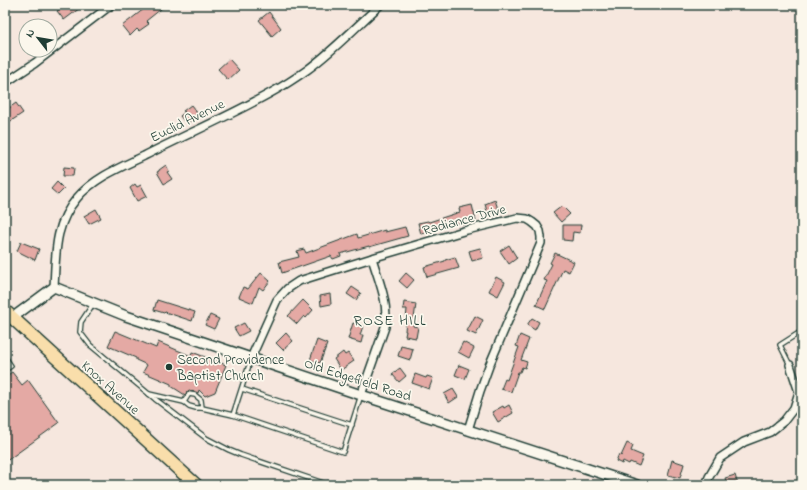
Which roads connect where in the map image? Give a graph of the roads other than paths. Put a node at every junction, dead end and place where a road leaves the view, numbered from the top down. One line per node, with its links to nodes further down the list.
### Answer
1 (111, 5): 3 (street)
2 (380, 5): 5 (street, Euclid Avenue)
3 (5, 83)
4 (372, 258): 10 (street, Radiance Drive); 15 (street); 20 (street, Radiance Drive)
5 (54, 287): 6 (street, Old Edgefield Road); 7 (street)
6 (94, 303): 10 (street, Old Edgefield Road); 14 (lane)
7 (8, 317): 21 (main road, Knox Avenue)
8 (802, 331): 11 (lane)
9 (5, 357): 12 (lane)
10 (251, 358): 13 (lane); 15 (street, Old Edgefield Road)
11 (790, 365): 24 (street)
12 (5, 370)
13 (242, 389): 18 (lane); 19 (lane)
14 (148, 394): 16 (lane); 22 (lane)
15 (361, 395): 19 (lane); 20 (street, Old Edgefield Road)
16 (184, 402): 17 (lane); 17 (lane)
17 (202, 408): 18 (lane)
18 (233, 415): 19 (lane)
19 (352, 425)
20 (468, 430): 23 (street, Old Edgefield Road)
21 (192, 484)
22 (330, 485)
23 (637, 485)
24 (706, 485)

